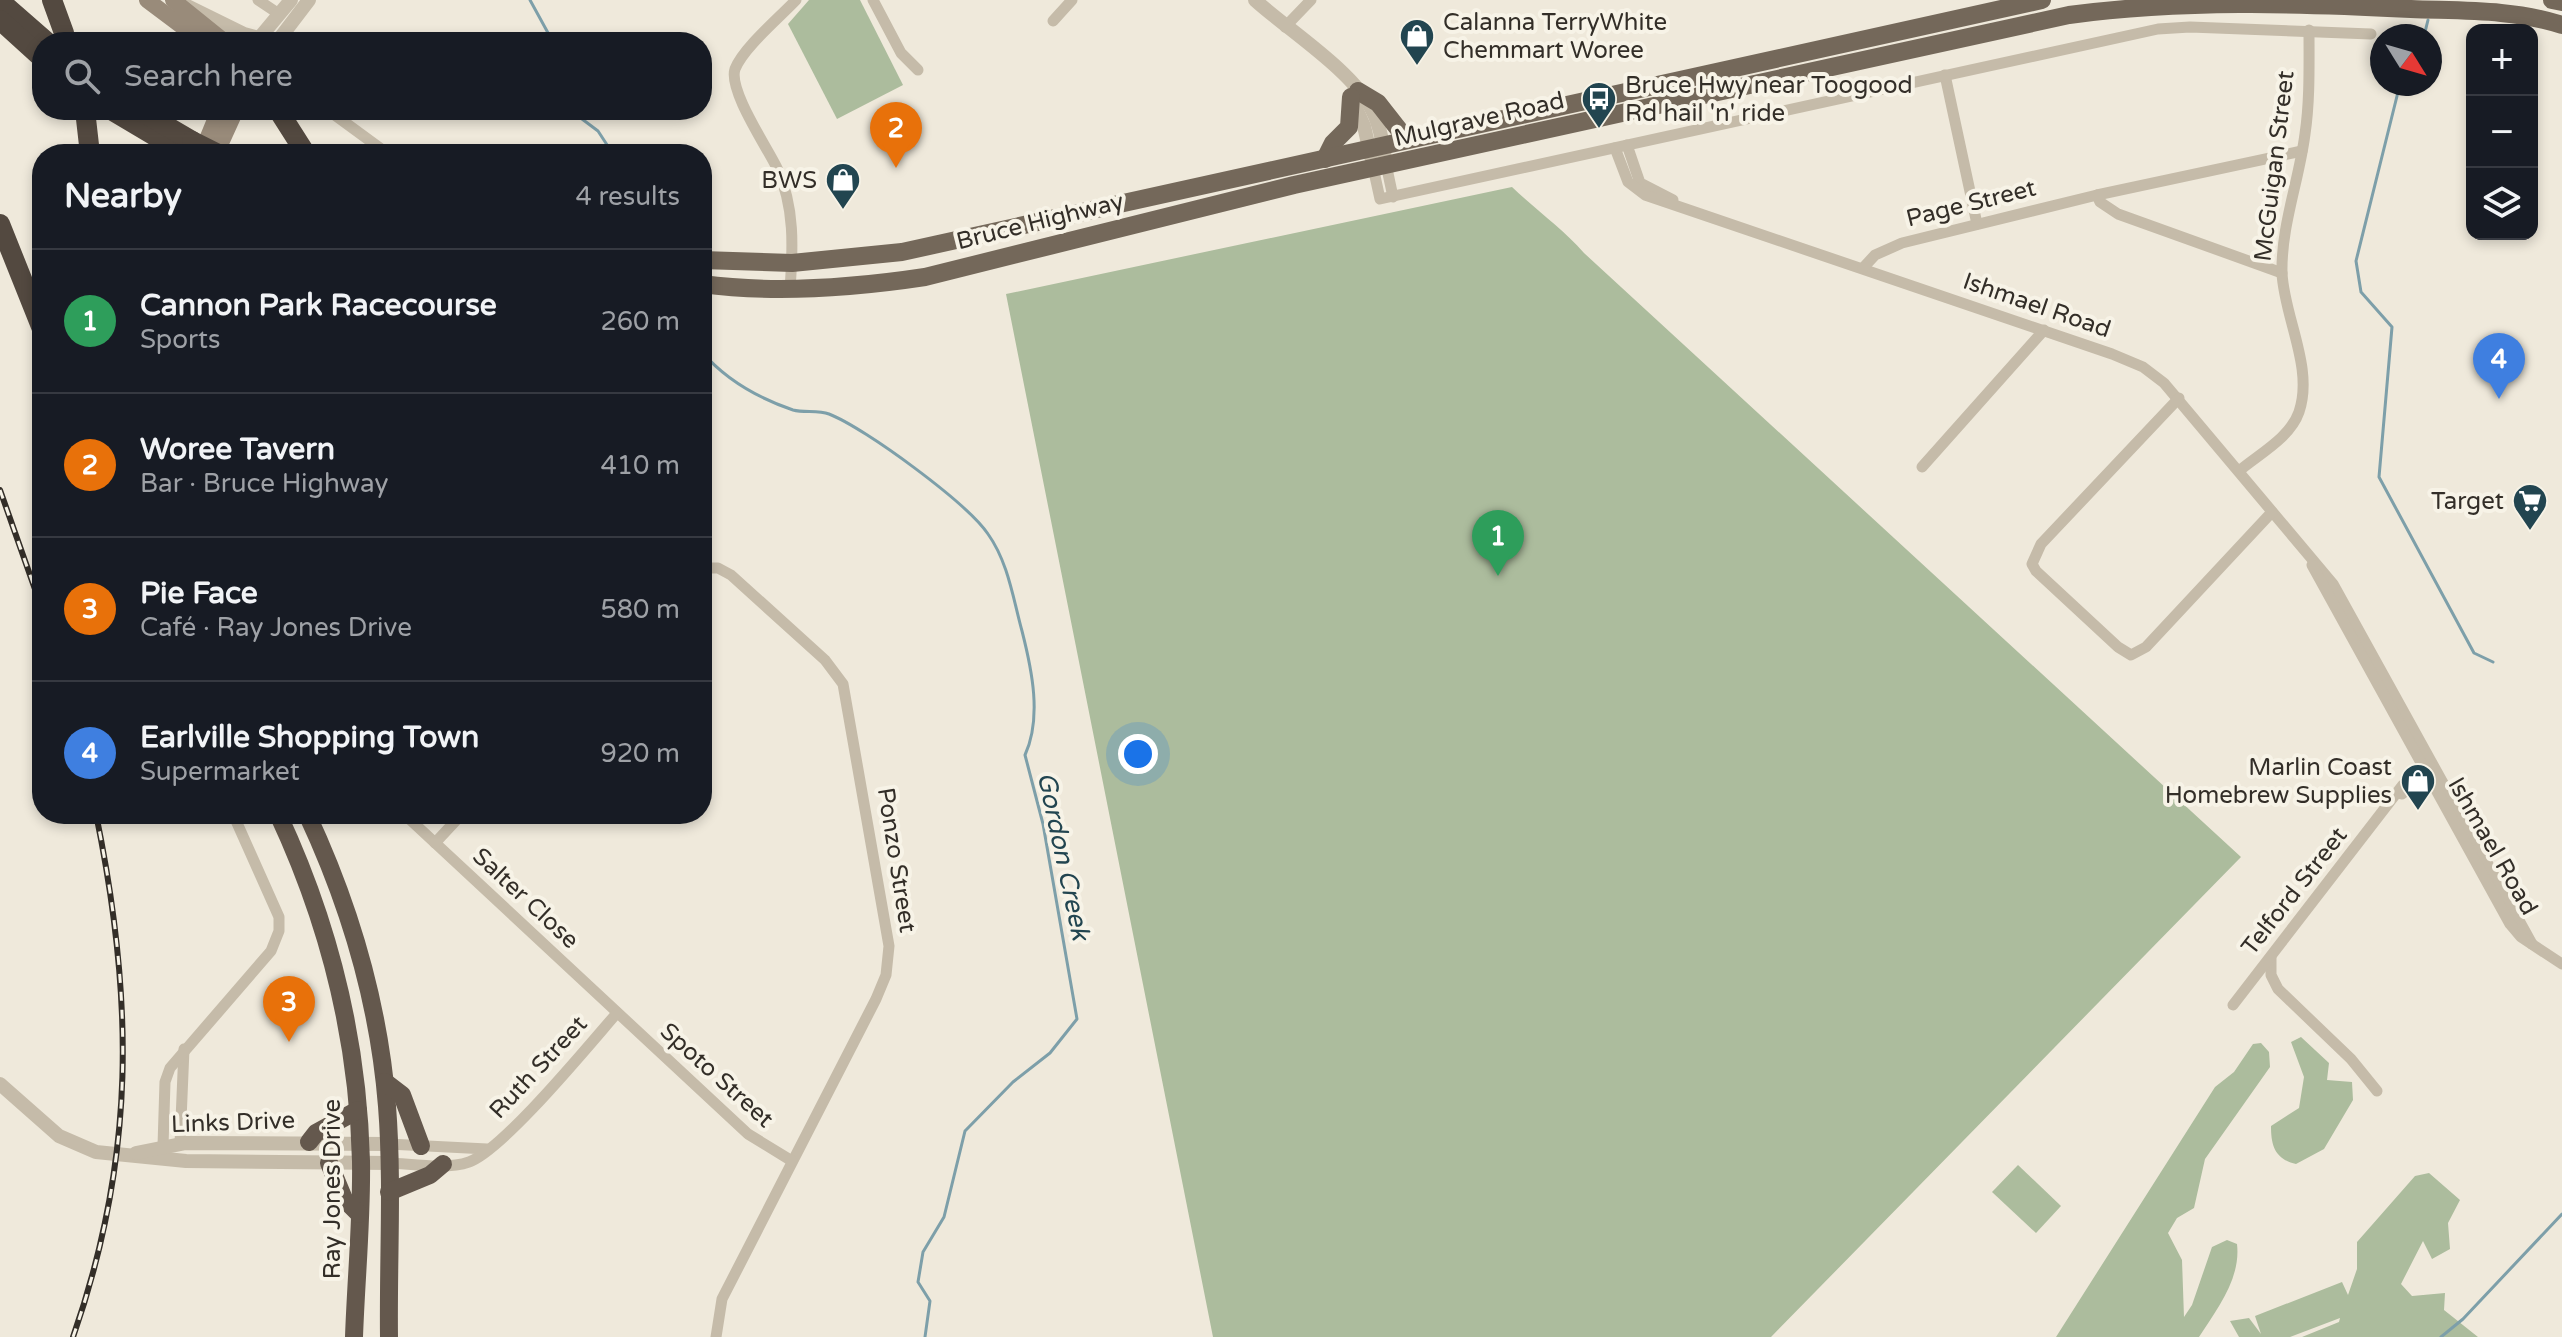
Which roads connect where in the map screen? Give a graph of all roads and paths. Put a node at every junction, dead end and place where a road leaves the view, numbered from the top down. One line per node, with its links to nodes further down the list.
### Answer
1 (52, 0): 24 (highway)
2 (147, 0): 25 (main road)
3 (174, 0): 26 (main road); 27 (street)
4 (258, 0): 17 (street)
5 (291, 0): 17 (street)
6 (309, 0): 30 (street)
7 (796, 0): 62 (street)
8 (873, 0): 33 (street)
9 (1072, 0): 19 (street)
10 (1255, 0): 21 (street)
11 (1311, 0): 21 (street)
12 (2042, 0): 44 (main road, Mulgrave Road)
13 (2552, 0): 15 (main road)
14 (0, 1): 23 (highway)
15 (2562, 2)
16 (2145, 3): 20 (main road, Mulgrave Road); 55 (main road, Mulgrave Road)
17 (279, 14): 28 (street); 29 (street)
18 (0, 20): 32 (highway)
19 (1053, 21)
20 (2562, 25)
21 (1285, 27): 35 (street)
22 (2309, 30): 31 (street, Mulgrave Road); 34 (street, Mulgrave Road); 54 (street, McGuigan Street)
23 (47, 32)
24 (55, 32)
25 (190, 32)
26 (213, 32)
27 (240, 32)
28 (264, 32)
29 (278, 32)
30 (284, 32)
31 (2370, 34)
32 (32, 49)
33 (918, 70)
34 (1945, 75): 53 (street, Mulgrave Road); 60 (street)
35 (1355, 94): 44 (main road); 55 (street); 56 (main road)
36 (86, 120): 45 (highway)
37 (135, 120): 46 (highway)
38 (155, 120): 47 (highway)
39 (207, 120): 48 (main road)
40 (215, 120): 49 (main road)
41 (228, 120): 50 (main road)
42 (342, 120): 52 (street)
43 (293, 121): 51 (highway)
44 (1407, 140): 55 (main road, Mulgrave Road)
45 (89, 144)
46 (191, 144)
47 (195, 144)
48 (204, 144)
49 (205, 144)
50 (207, 144)
51 (302, 144)
52 (374, 144)
53 (1621, 147): 58 (street, Mulgrave Road); 63 (street, Ishmael Road)
54 (2302, 151): 57 (street, Page Street); 64 (street, McGuigan Street)
55 (1378, 157): 56 (main road, Bruce Highway); 58 (street, Mulgrave Road); 58 (street, Mulgrave Road); 66 (main road, Bruce Highway)
56 (1325, 159): 62 (main road, Bruce Highway)
57 (2097, 195): 60 (street, Page Street); 64 (street)
58 (1393, 197)
59 (0, 224): 67 (highway)
60 (1977, 224): 63 (street, Page Street)
61 (712, 260): 62 (main road, Bruce Highway)
62 (792, 263): 66 (street)
63 (1863, 268): 68 (street, Ishmael Road)
64 (2282, 273): 71 (street, McGuigan Street)
65 (712, 285): 66 (main road, Bruce Highway)
66 (790, 289)
67 (32, 304)
68 (2044, 330): 69 (street, Ishmael Road); 70 (street)
69 (2179, 398): 71 (street, Ishmael Road); 72 (street)
70 (1922, 467)
71 (2239, 471): 72 (street, Ishmael Road)
72 (2272, 512): 73 (street, Ishmael Road)
73 (2306, 554): 75 (street, Ishmael Road); 76 (street, Ishmael Road)
74 (712, 568): 102 (street, Ponzo Street)
75 (2397, 697): 76 (street); 77 (street, Ishmael Road)
76 (2387, 703): 77 (street, Ishmael Road)
77 (2429, 770): 84 (street, Telford Street); 85 (street, Ishmael Road)
78 (238, 824): 88 (street)
79 (282, 824): 92 (highway, Ray Jones Drive)
80 (311, 824): 89 (highway)
81 (415, 824): 83 (street, Salter Close)
82 (453, 824): 83 (street)
83 (435, 843): 87 (street, Salter Close)
84 (2271, 957): 86 (street, Telford Street); 91 (street)
85 (2562, 964)
86 (2233, 1005)
87 (617, 1013): 99 (street, Ruth Street); 102 (street, Spoto Street)
88 (184, 1048): 95 (street); 97 (street)
89 (385, 1082): 96 (highway); 98 (highway)
90 (0, 1084): 100 (street, Links Drive)
91 (2377, 1091)
92 (358, 1110): 93 (highway); 94 (highway, Ray Jones Drive)
93 (309, 1142): 94 (street, Links Drive); 95 (street, Links Drive)
94 (360, 1143): 96 (street, Links Drive); 104 (highway, Ray Jones Drive)
95 (180, 1144): 97 (street, Links Drive); 101 (street)
96 (388, 1144): 98 (street, Ruth Street); 105 (highway)
97 (163, 1146): 100 (street, Links Drive); 101 (street)
98 (421, 1146): 99 (street, Ruth Street)
99 (487, 1149): 106 (street, Ruth Street)
100 (128, 1156): 101 (street, Links Drive)
101 (173, 1160): 103 (street, Links Drive)
102 (792, 1161): 111 (street, Ponzo Street)
103 (329, 1163): 104 (street, Links Drive); 108 (highway)
104 (361, 1163): 105 (street, Links Drive); 108 (highway, Ray Jones Drive)
105 (389, 1163): 106 (street, Ruth Street); 107 (highway)
106 (443, 1164): 107 (highway)
107 (389, 1192): 110 (highway)
108 (359, 1214): 109 (highway, Ray Jones Drive)
109 (354, 1337)
110 (389, 1337)
111 (716, 1337)

